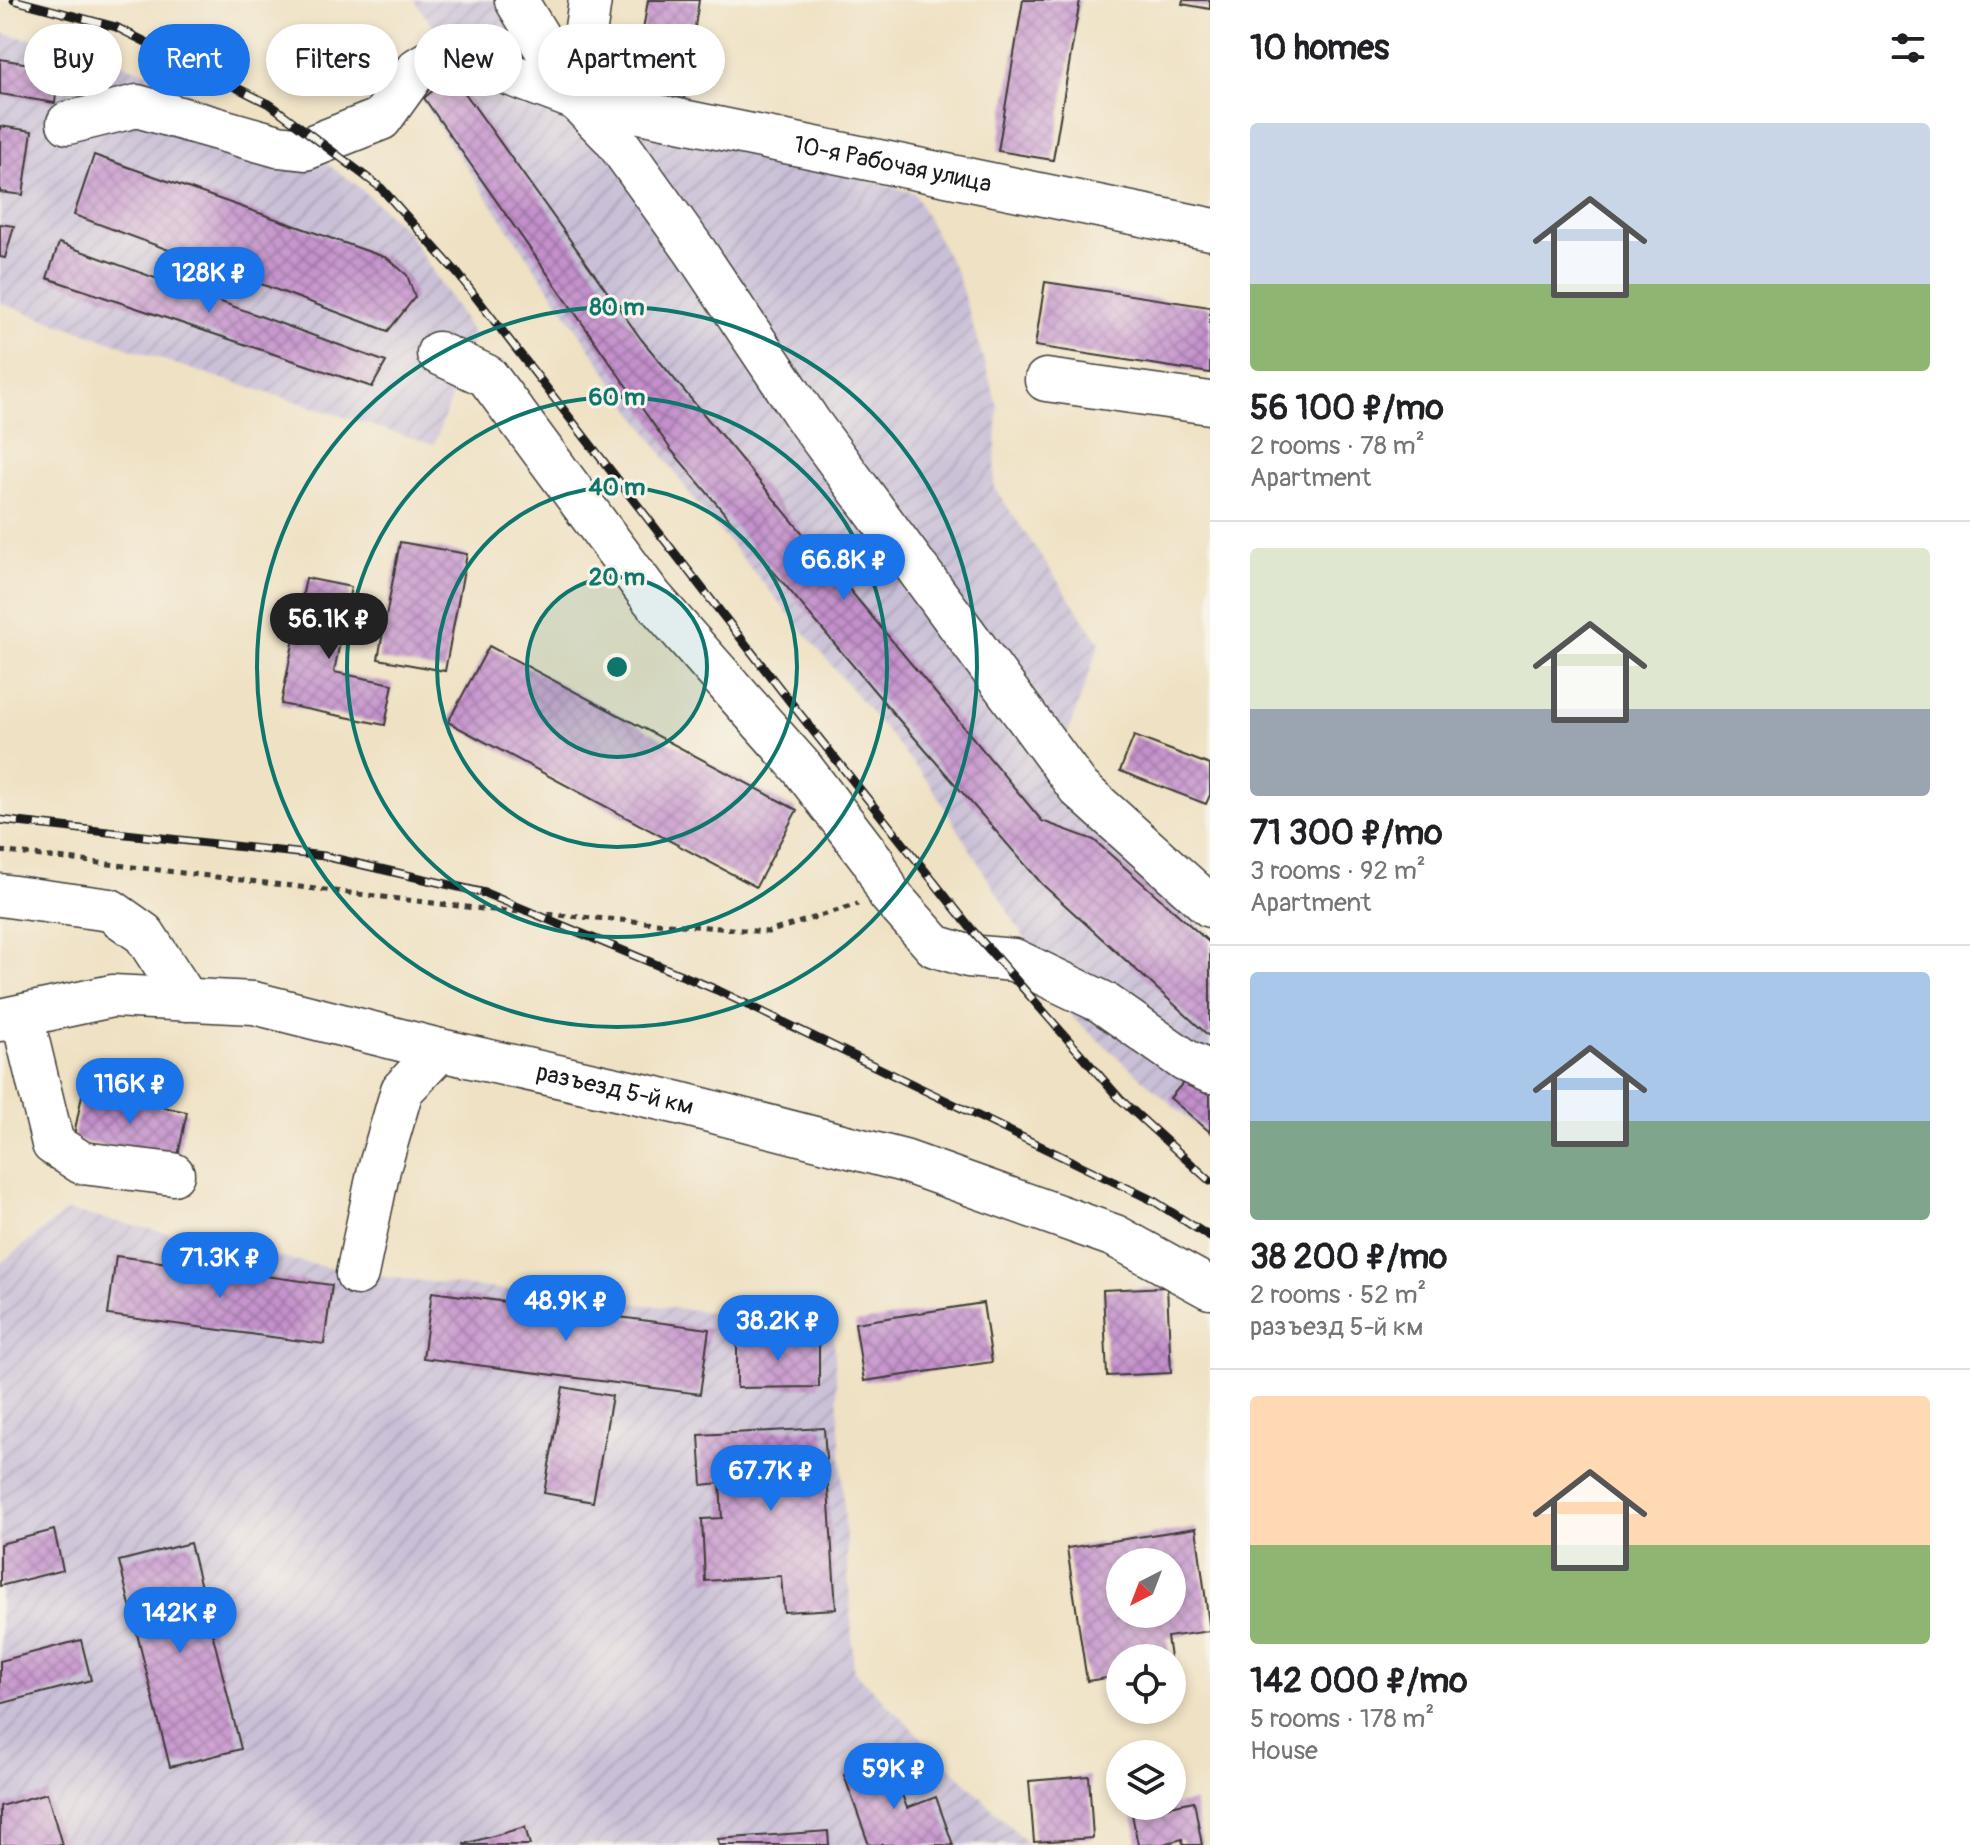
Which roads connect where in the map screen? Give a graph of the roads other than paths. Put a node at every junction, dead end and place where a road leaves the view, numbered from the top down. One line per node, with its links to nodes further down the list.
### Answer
1 (516, 0): 3 (street)
2 (590, 0): 3 (street)
3 (576, 99): 4 (street, 10-я Рабочая улица); 5 (street, 10-я Рабочая улица); 10 (street)
4 (68, 123)
5 (1210, 229)
6 (438, 353): 14 (street)
7 (1046, 380): 8 (street)
8 (1210, 403)
9 (0, 895): 11 (street)
10 (1210, 906)
11 (187, 1000): 12 (street, разъезд 5-й км); 13 (street, разъезд 5-й км)
12 (11, 1018): 15 (street)
13 (440, 1050): 16 (street); 17 (street, разъезд 5-й км)
14 (1210, 1072)
15 (173, 1174)
16 (357, 1274)
17 (1210, 1288)

